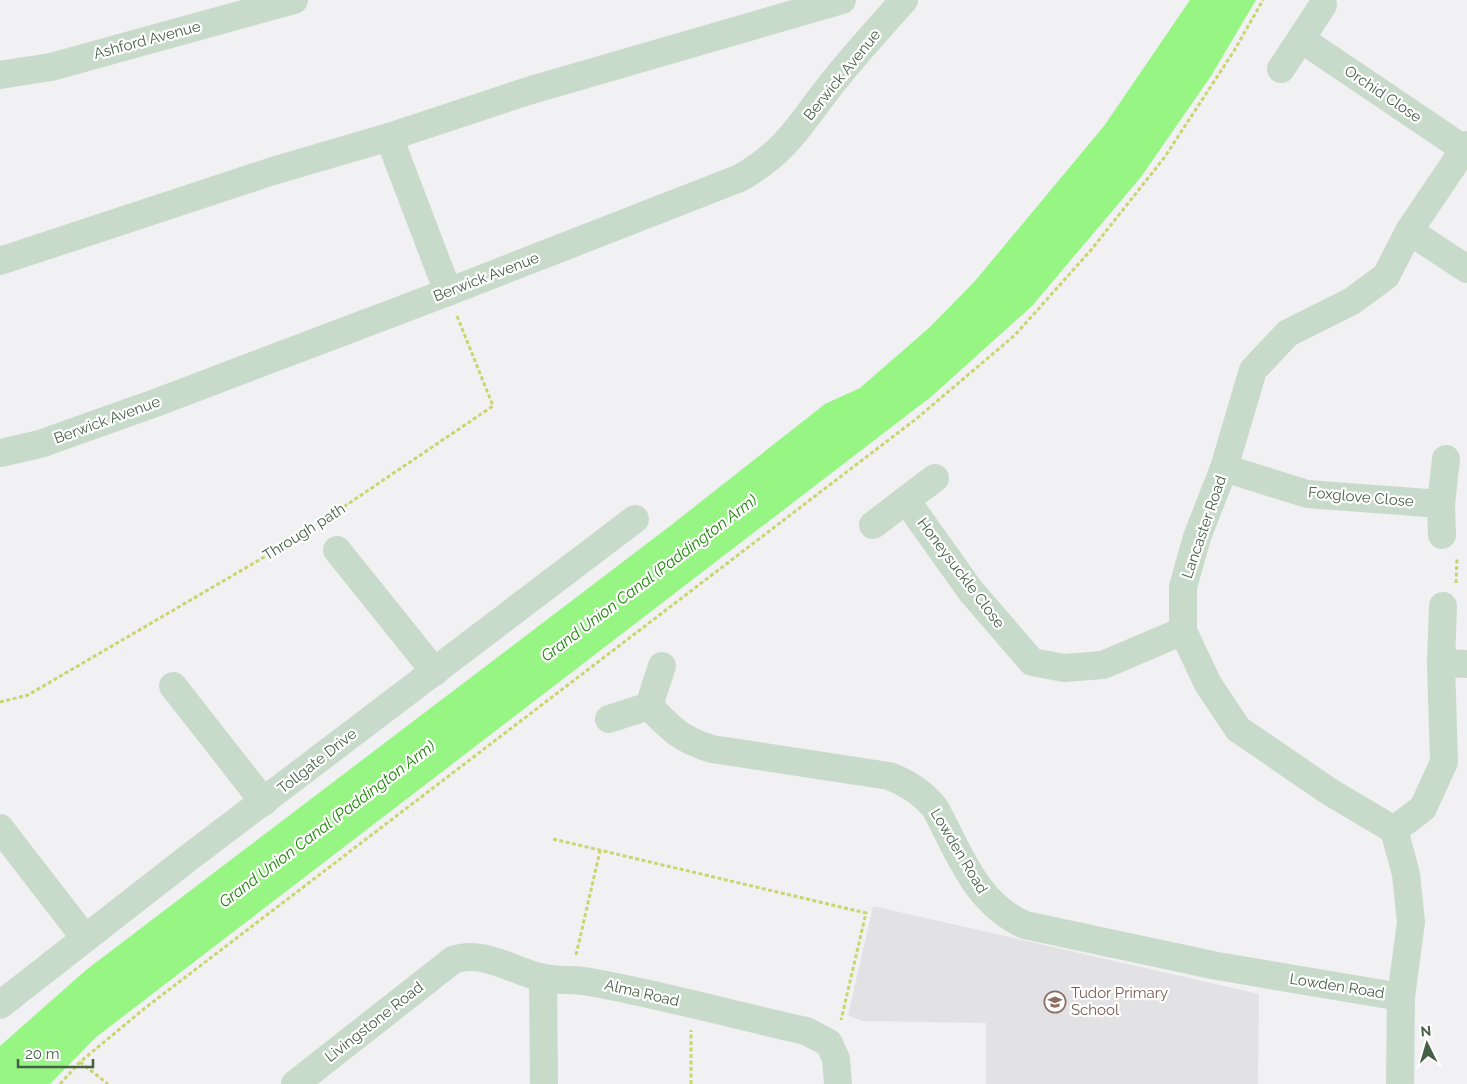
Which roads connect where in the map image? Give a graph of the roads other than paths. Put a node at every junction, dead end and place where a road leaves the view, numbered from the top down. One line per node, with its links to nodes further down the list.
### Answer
1 (294, 0): 7 (street, Ashford Avenue)
2 (842, 0): 8 (street)
3 (904, 0): 13 (street, Berwick Avenue)
4 (1323, 5): 5 (street)
5 (1301, 39): 6 (street); 9 (street, Orchid Close)
6 (1281, 69)
7 (0, 75)
8 (388, 137): 11 (street); 13 (street)
9 (1466, 147): 10 (street, Lancaster Road)
10 (1409, 232): 12 (street); 16 (street, Lancaster Road)
11 (0, 261)
12 (1467, 269)
13 (448, 292): 14 (street, Berwick Avenue)
14 (0, 453)
15 (1446, 459): 19 (street)
16 (1224, 468): 19 (street, Foxglove Close); 25 (street, Lancaster Road)
17 (935, 478): 18 (street)
18 (906, 500): 21 (street); 25 (street, Honeysuckle Close)
19 (1441, 504): 22 (street)
20 (635, 520): 28 (street, Tollgate Drive)
21 (873, 525)
22 (1442, 535)
23 (337, 550): 28 (street)
24 (1443, 606): 26 (street)
25 (1183, 631): 34 (street, Lancaster Road)
26 (1454, 663): 34 (street)
27 (662, 666): 30 (street)
28 (434, 672): 32 (street, Tollgate Drive)
29 (173, 686): 32 (street)
30 (649, 706): 31 (street); 38 (street, Lowden Road)
31 (609, 719)
32 (264, 802): 35 (street, Tollgate Drive)
33 (0, 828): 35 (street)
34 (1394, 830): 38 (street)
35 (85, 938): 39 (street, Tollgate Drive)
36 (453, 960): 37 (street, Alma Road); 40 (street, Livingstone Road)
37 (543, 978): 41 (street); 42 (street, Alma Road)
38 (1401, 997): 43 (street)
39 (0, 1005)
40 (295, 1084)
41 (544, 1084)
42 (838, 1084)
43 (1400, 1084)

